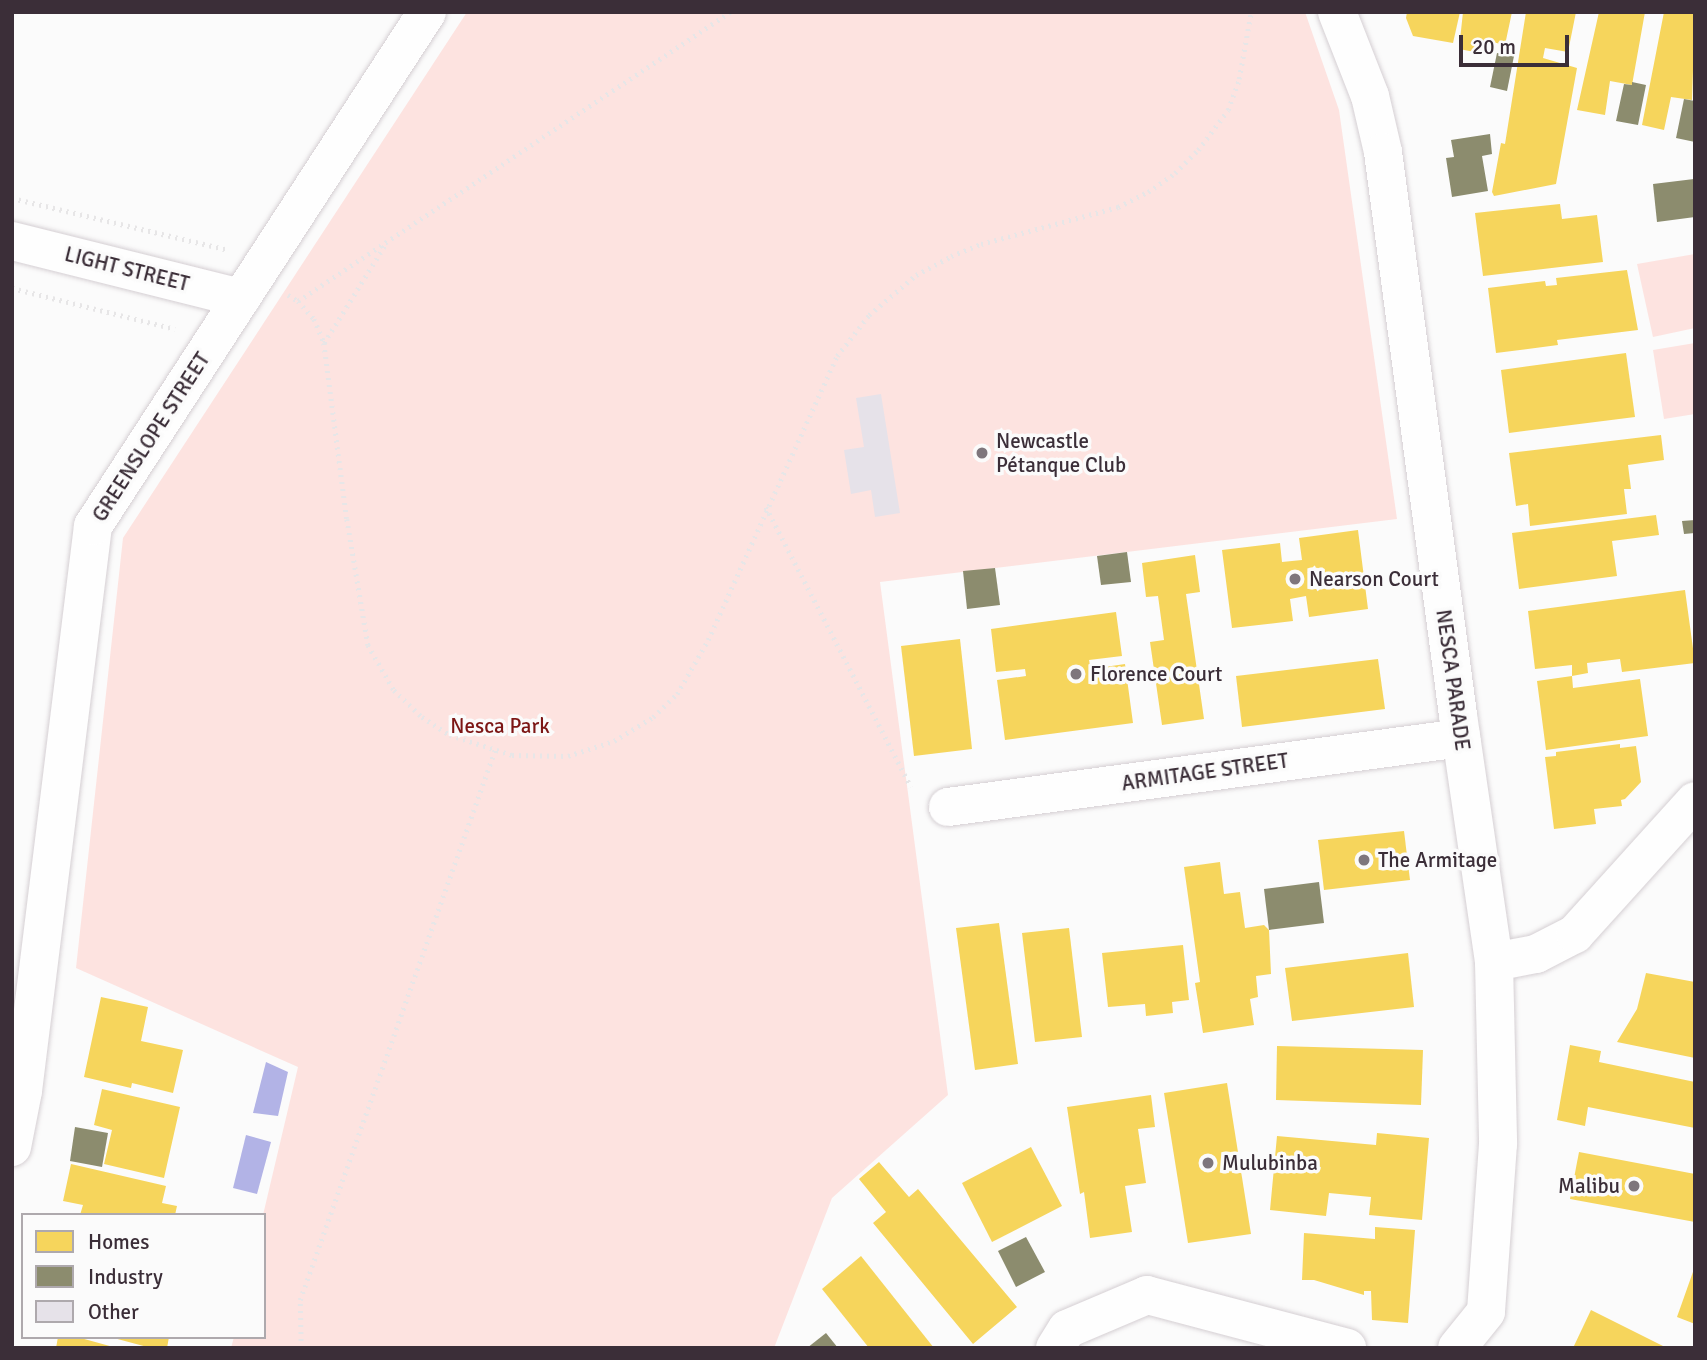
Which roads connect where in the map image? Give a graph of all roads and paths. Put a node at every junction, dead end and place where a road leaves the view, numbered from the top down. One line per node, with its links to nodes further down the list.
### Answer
1 (427, 12): 11 (street, GREENSLOPE STREET)
2 (730, 12): 7 (path)
3 (1250, 12): 15 (path)
4 (1336, 12): 16 (street, NESCA PARADE)
5 (12, 198): 8 (path)
6 (12, 241): 11 (street, LIGHT STREET)
7 (385, 244): 12 (path); 14 (path)
8 (229, 250)
9 (12, 288): 13 (path)
10 (284, 292): 12 (path)
11 (241, 298): 22 (street, GREENSLOPE STREET)
12 (298, 301): 14 (path)
13 (176, 329)
14 (324, 343): 17 (path)
15 (766, 507): 17 (path); 18 (path)
16 (1461, 738): 20 (street, ARMITAGE STREET); 21 (street, NESCA PARADE)
17 (495, 750): 24 (path)
18 (911, 788)
19 (1695, 801): 21 (street)
20 (948, 807)
21 (1494, 962): 27 (street, NESCA PARADE)
22 (18, 1089): 23 (street)
23 (12, 1147)
24 (301, 1348)
25 (1055, 1348): 26 (street)
26 (1347, 1348)
27 (1457, 1348)

